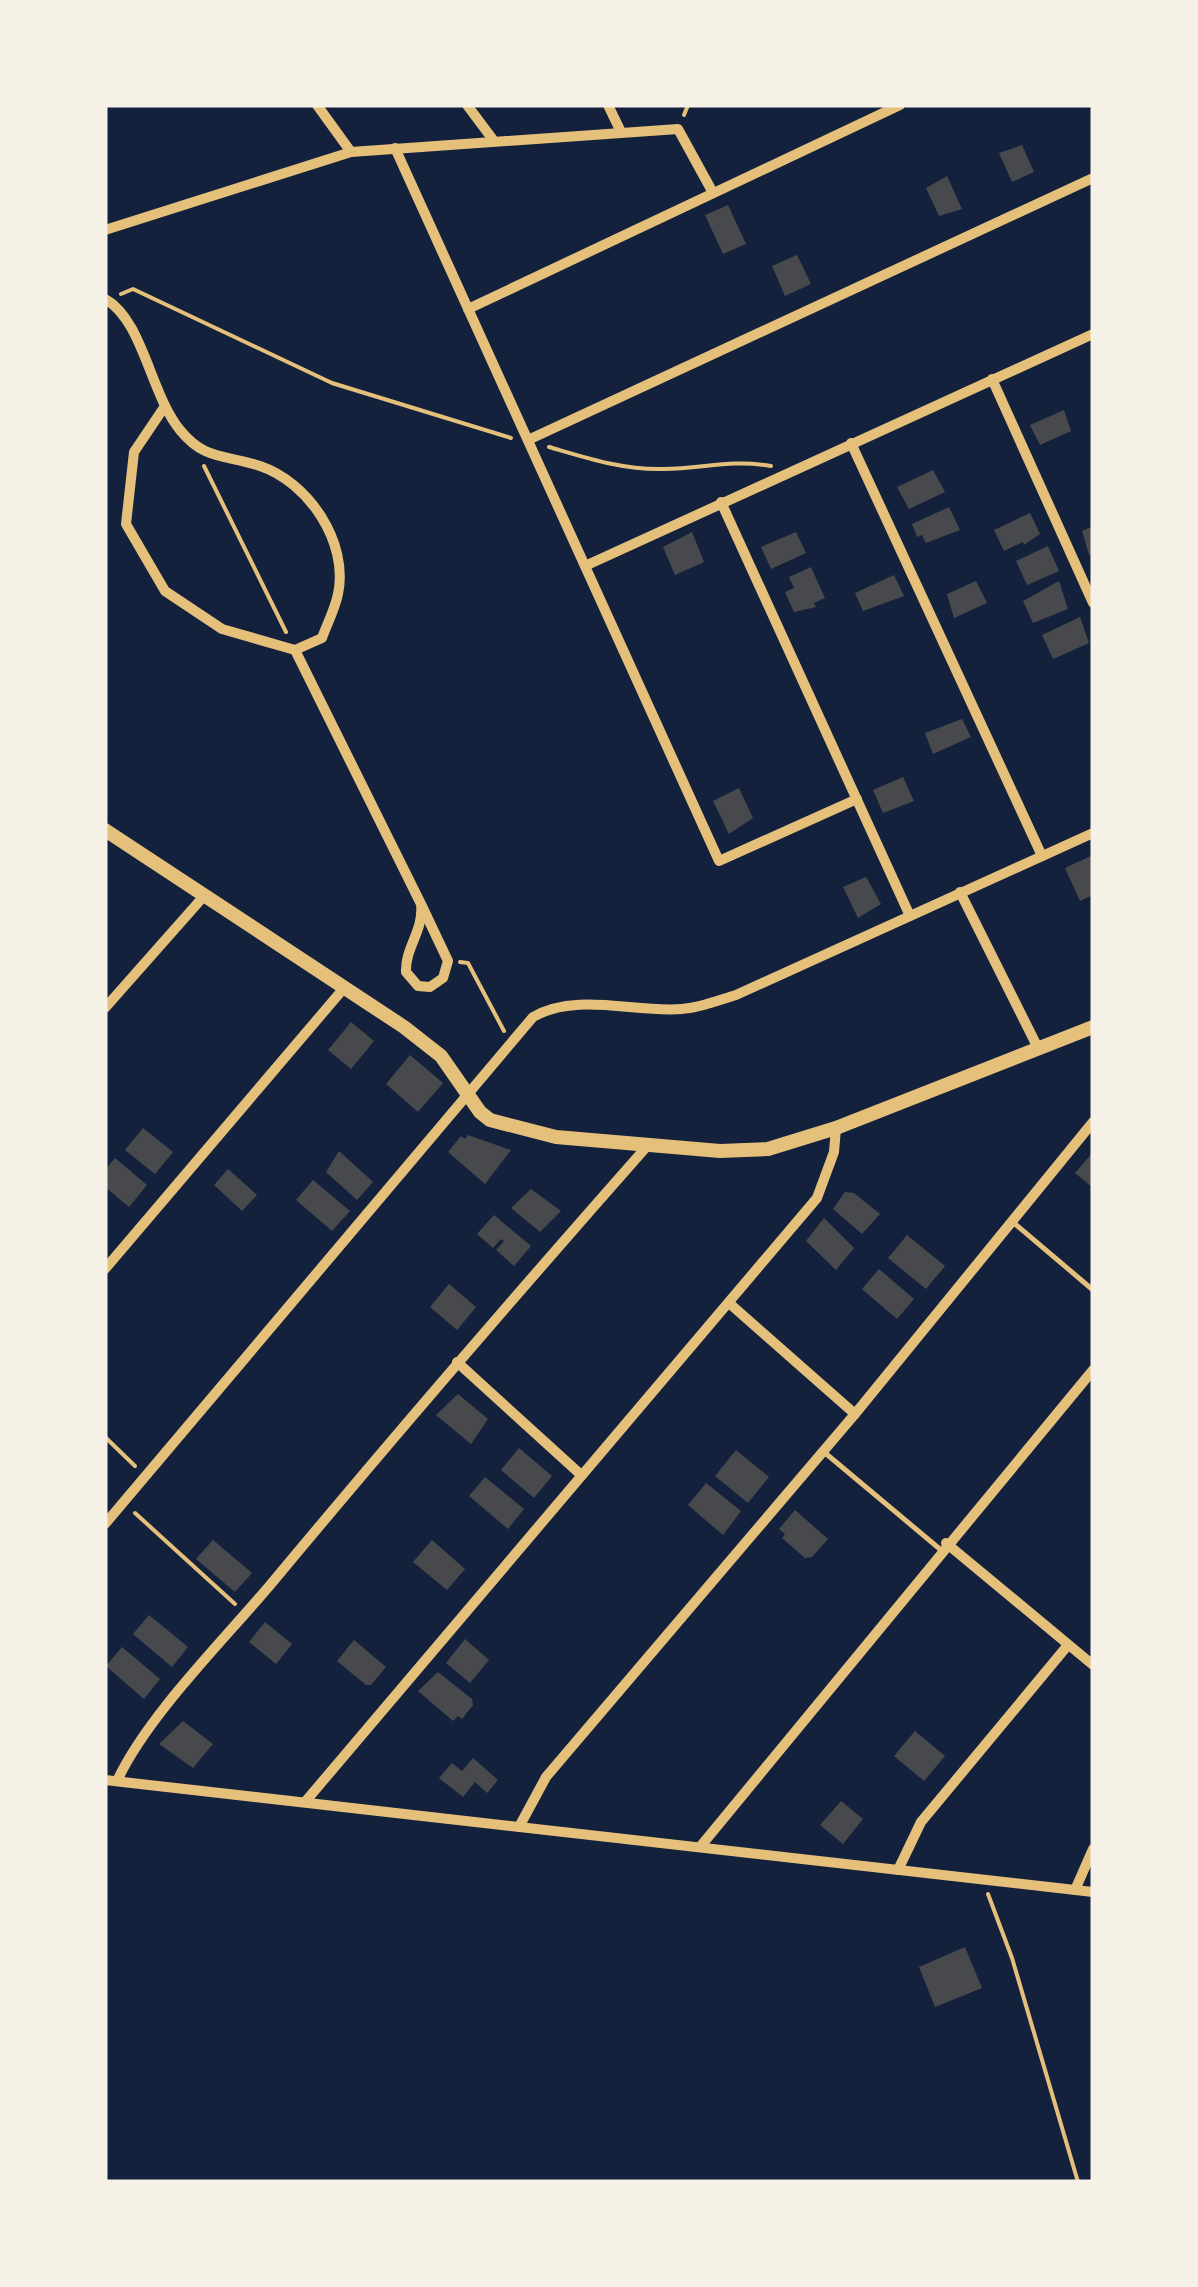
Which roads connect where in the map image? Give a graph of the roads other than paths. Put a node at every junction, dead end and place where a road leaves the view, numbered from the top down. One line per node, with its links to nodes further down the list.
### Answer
1 (317, 105): 8 (street)
2 (467, 105): 6 (street)
3 (608, 105): 5 (street)
4 (900, 105): 10 (street)
5 (621, 132): 6 (street); 10 (street)
6 (494, 141): 7 (street)
7 (395, 148): 8 (street); 13 (street)
8 (351, 152): 11 (street)
9 (1093, 178): 17 (street)
10 (712, 191): 13 (street)
11 (105, 230)
12 (106, 299): 16 (street)
13 (468, 309): 17 (street)
14 (1093, 334): 15 (street)
15 (992, 379): 18 (street); 21 (street)
16 (163, 409): 22 (street); 22 (street)
17 (528, 440): 20 (street)
18 (851, 443): 19 (street); 26 (street)
19 (722, 502): 20 (street); 23 (street)
20 (584, 566): 23 (street)
21 (1093, 603)
22 (295, 650): 29 (street)
23 (857, 798): 30 (street)
24 (105, 830): 28 (street)
25 (1093, 833): 26 (street)
26 (1042, 856): 27 (street)
27 (960, 892): 30 (street); 34 (street)
28 (204, 896): 31 (street); 32 (street)
29 (421, 904): 29 (street)
30 (910, 916): 35 (street)
31 (344, 988): 35 (street); 40 (street)
32 (105, 1008)
33 (1093, 1027): 34 (street)
34 (1038, 1048): 37 (street)
35 (469, 1096): 38 (street); 48 (street)
36 (1093, 1122): 39 (street)
37 (836, 1128): 38 (street); 42 (street)
38 (649, 1144): 43 (street)
39 (1012, 1222): 41 (lane); 45 (street)
40 (105, 1269)
41 (1093, 1290)
42 (729, 1303): 45 (street); 47 (street)
43 (456, 1362): 47 (street); 52 (street)
44 (1093, 1370): 49 (street)
45 (855, 1414): 46 (street)
46 (823, 1451): 49 (lane); 54 (street)
47 (579, 1474): 53 (street)
48 (105, 1524)
49 (943, 1546): 50 (street); 55 (street)
50 (1068, 1645): 51 (street); 57 (street)
51 (1093, 1665)
52 (111, 1780): 53 (street)
53 (305, 1802): 54 (street)
54 (519, 1827): 55 (street)
55 (700, 1846): 57 (street)
56 (1093, 1849): 58 (street)
57 (898, 1870): 58 (street)
58 (1075, 1890): 59 (street)
59 (1093, 1892)

